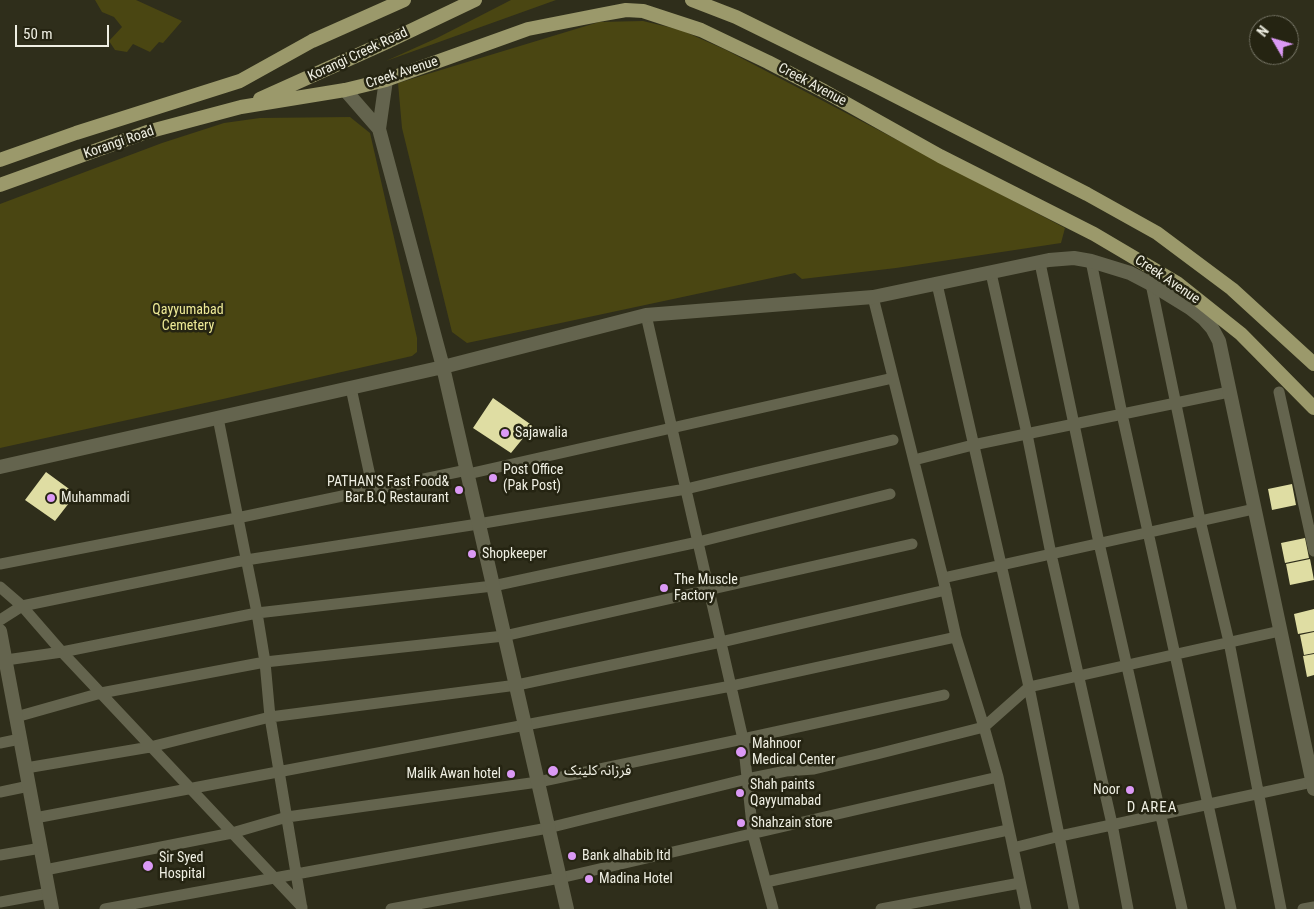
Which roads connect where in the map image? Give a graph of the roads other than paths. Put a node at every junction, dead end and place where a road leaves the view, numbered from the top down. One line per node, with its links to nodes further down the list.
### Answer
1 (404, 0): 8 (main road, Korangi Road)
2 (475, 0): 6 (main road, Korangi Creek Road)
3 (692, 0): 19 (main road, Creek Avenue)
4 (386, 80): 5 (main road, Creek Avenue); 7 (street); 26 (main road, Creek Avenue)
5 (345, 90): 6 (main road, Creek Avenue); 7 (street)
6 (241, 107): 11 (main road, Korangi Road)
7 (379, 128): 20 (street)
8 (30, 151): 9 (main road, Korangi Road); 10 (main road)
9 (0, 160)
10 (0, 165)
11 (0, 186)
12 (1091, 261): 13 (street); 16 (street); 27 (street)
13 (1040, 263): 14 (street); 29 (street)
14 (991, 273): 15 (street); 31 (street)
15 (937, 284): 17 (street); 33 (street)
16 (1150, 284): 23 (street); 25 (street)
17 (874, 296): 18 (street); 21 (street)
18 (646, 316): 20 (street); 30 (street)
19 (1314, 364)
20 (443, 367): 22 (street); 36 (street)
21 (893, 378): 30 (street); 34 (street)
22 (352, 388): 28 (street); 38 (street)
23 (1230, 392): 25 (street); 40 (street)
24 (1279, 392): 48 (street)
25 (1175, 403): 27 (street); 42 (street)
26 (1314, 408)
27 (1122, 414): 29 (street); 44 (street)
28 (218, 418): 35 (street); 41 (street)
29 (1073, 424): 31 (street); 46 (street)
30 (672, 428): 36 (street); 37 (street)
31 (1026, 434): 33 (street); 49 (street)
32 (893, 440): 37 (street)
33 (973, 445): 34 (street); 52 (street)
34 (914, 460): 53 (street)
35 (0, 466)
36 (467, 472): 38 (street); 43 (street)
37 (686, 489): 43 (street); 45 (street)
38 (373, 490): 41 (street)
39 (890, 494): 45 (street)
40 (1254, 509): 42 (street); 61 (street)
41 (237, 518): 50 (street); 51 (street)
42 (1200, 520): 44 (street); 65 (street)
43 (478, 524): 50 (street); 54 (street)
44 (1148, 532): 46 (street); 67 (street)
45 (698, 542): 54 (street); 56 (street)
46 (1099, 543): 49 (street); 70 (street)
47 (912, 544): 56 (street)
48 (1314, 551)
49 (1051, 554): 52 (street); 71 (street)
50 (246, 560): 57 (street); 58 (street)
51 (0, 564)
52 (1000, 565): 53 (street); 75 (street)
53 (945, 584): 63 (street); 64 (street)
54 (493, 586): 58 (street); 62 (street)
55 (0, 587): 57 (street)
56 (709, 590): 62 (street); 64 (street)
57 (22, 606): 59 (street); 66 (street)
58 (257, 613): 66 (street); 69 (street)
59 (0, 620)
60 (0, 631): 68 (street)
61 (1280, 631): 65 (street); 92 (street)
62 (504, 636): 69 (street); 73 (street)
63 (956, 637): 74 (street); 81 (street)
64 (721, 642): 73 (street); 74 (street)
65 (1229, 642): 67 (street); 95 (street)
66 (62, 652): 68 (street); 76 (street)
67 (1175, 654): 70 (street); 96 (street)
68 (6, 660): 72 (street)
69 (265, 662): 76 (street); 79 (street)
70 (1127, 665): 71 (street); 97 (street)
71 (1078, 676): 75 (street); 100 (street)
72 (5, 686): 78 (street)
73 (517, 686): 79 (street); 80 (street)
74 (731, 686): 80 (street); 83 (street)
75 (1029, 686): 81 (street); 105 (street)
76 (101, 693): 78 (street); 85 (street)
77 (944, 695): 83 (street)
78 (16, 717): 82 (street)
79 (270, 717): 85 (street); 87 (street)
80 (526, 725): 87 (street); 90 (street)
81 (984, 727): 88 (street); 89 (street)
82 (20, 739): 84 (street); 86 (street)
83 (743, 739): 89 (street); 90 (street)
84 (0, 743)
85 (150, 747): 86 (street); 93 (street)
86 (26, 768): 91 (street)
87 (279, 772): 93 (street); 98 (street)
88 (998, 777): 102 (street); 104 (street)
89 (747, 779): 101 (street); 104 (street)
90 (538, 782): 98 (street); 101 (street)
91 (29, 786): 94 (street); 99 (street)
92 (1313, 786): 95 (street)
93 (190, 789): 99 (street); 103 (street)
94 (0, 792)
95 (1258, 793): 96 (street); 130 (street)
96 (1209, 804): 97 (street); 129 (street)
97 (1160, 814): 100 (street); 128 (street)
98 (286, 817): 103 (street); 110 (street)
99 (35, 818): 106 (street)
100 (1112, 824): 105 (street); 127 (street)
101 (548, 828): 110 (street); 111 (street)
102 (1008, 830): 107 (street); 113 (street)
103 (232, 833): 109 (street); 112 (street)
104 (752, 834): 111 (street); 113 (street)
105 (1060, 836): 107 (street); 126 (street)
106 (40, 848): 108 (street); 109 (street)
107 (1013, 848): 114 (street)
108 (0, 855)
109 (45, 870): 115 (street)
110 (296, 875): 112 (street); 118 (street)
111 (560, 878): 121 (street); 122 (street)
112 (275, 879): 118 (street); 120 (street)
113 (766, 882): 123 (street)
114 (1020, 882): 124 (street); 125 (street)
115 (49, 893): 116 (street); 119 (street)
116 (0, 902)
117 (1314, 906): 131 (street)
118 (303, 908)
119 (52, 909)
120 (105, 909)
121 (391, 909)
122 (567, 909)
123 (773, 909)
124 (881, 909)
125 (1026, 909)
126 (1074, 909)
127 (1128, 909)
128 (1182, 909)
129 (1231, 909)
130 (1281, 909)
131 (1303, 909)

